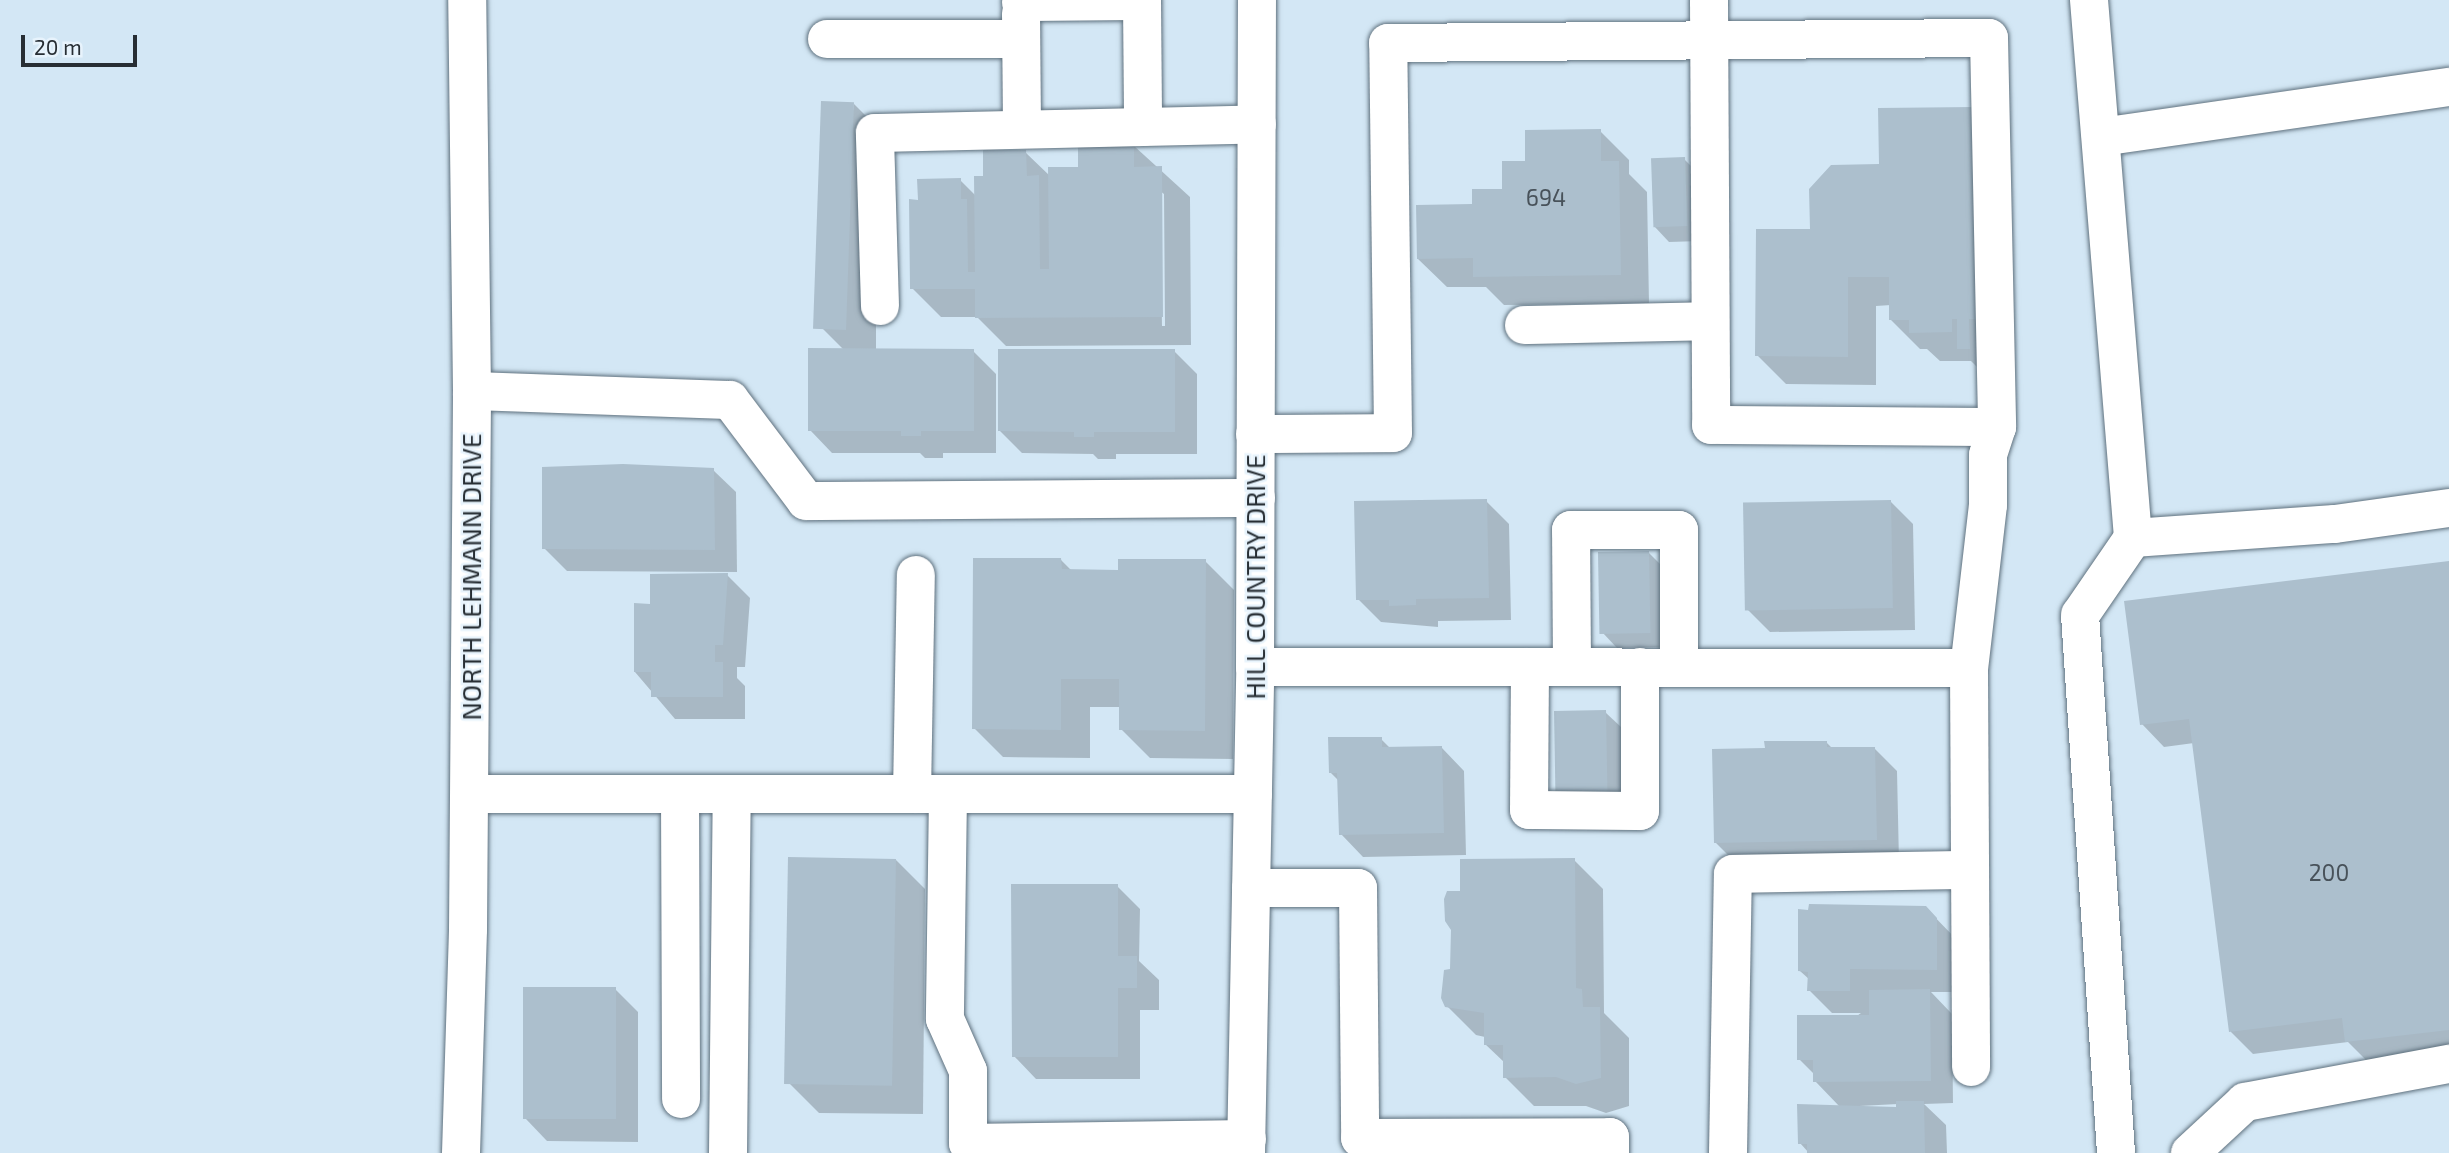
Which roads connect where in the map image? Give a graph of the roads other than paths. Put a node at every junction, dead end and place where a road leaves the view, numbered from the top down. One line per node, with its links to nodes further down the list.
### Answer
1 (467, 0): 17 (street, NORTH LEHMANN DRIVE)
2 (1257, 0): 10 (street, HILL COUNTRY DRIVE)
3 (1709, 0): 8 (street)
4 (2089, 0): 13 (street)
5 (1021, 1): 7 (street); 11 (street)
6 (827, 39): 7 (street)
7 (1021, 40): 12 (street)
8 (1710, 40): 15 (street); 18 (street); 19 (street)
9 (2449, 87): 13 (street)
10 (1257, 124): 11 (street); 19 (street, HILL COUNTRY DRIVE)
11 (1143, 127): 12 (street)
12 (1022, 129): 14 (street)
13 (2101, 137): 22 (street)
14 (880, 306)
15 (1710, 321): 16 (street); 18 (street)
16 (1524, 325)
17 (472, 391): 20 (street); 30 (street, NORTH LEHMANN DRIVE)
18 (1997, 427): 29 (street)
19 (1255, 434): 20 (street, HILL COUNTRY DRIVE)
20 (1256, 498): 24 (street, HILL COUNTRY DRIVE)
21 (2449, 508): 22 (street)
22 (2133, 538): 45 (street)
23 (916, 575): 33 (street)
24 (1255, 667): 25 (street); 34 (street, HILL COUNTRY DRIVE)
25 (1530, 667): 26 (street); 27 (street)
26 (1572, 667): 27 (street); 28 (street)
27 (1640, 667): 28 (street)
28 (1679, 667): 29 (street)
29 (1969, 668): 35 (street)
30 (470, 794): 31 (street); 41 (street, NORTH LEHMANN DRIVE)
31 (680, 794): 32 (street); 39 (street)
32 (732, 794): 33 (street); 42 (street)
33 (930, 794): 34 (street); 40 (street)
34 (1253, 794): 36 (street, HILL COUNTRY DRIVE)
35 (1970, 870): 38 (street); 44 (street)
36 (1251, 888): 40 (street, HILL COUNTRY DRIVE); 43 (street)
37 (2449, 1064): 46 (street)
38 (1971, 1067)
39 (681, 1099)
40 (1247, 1146)
41 (461, 1153)
42 (728, 1153)
43 (1610, 1153)
44 (1728, 1153)
45 (2116, 1153)
46 (2190, 1153)

